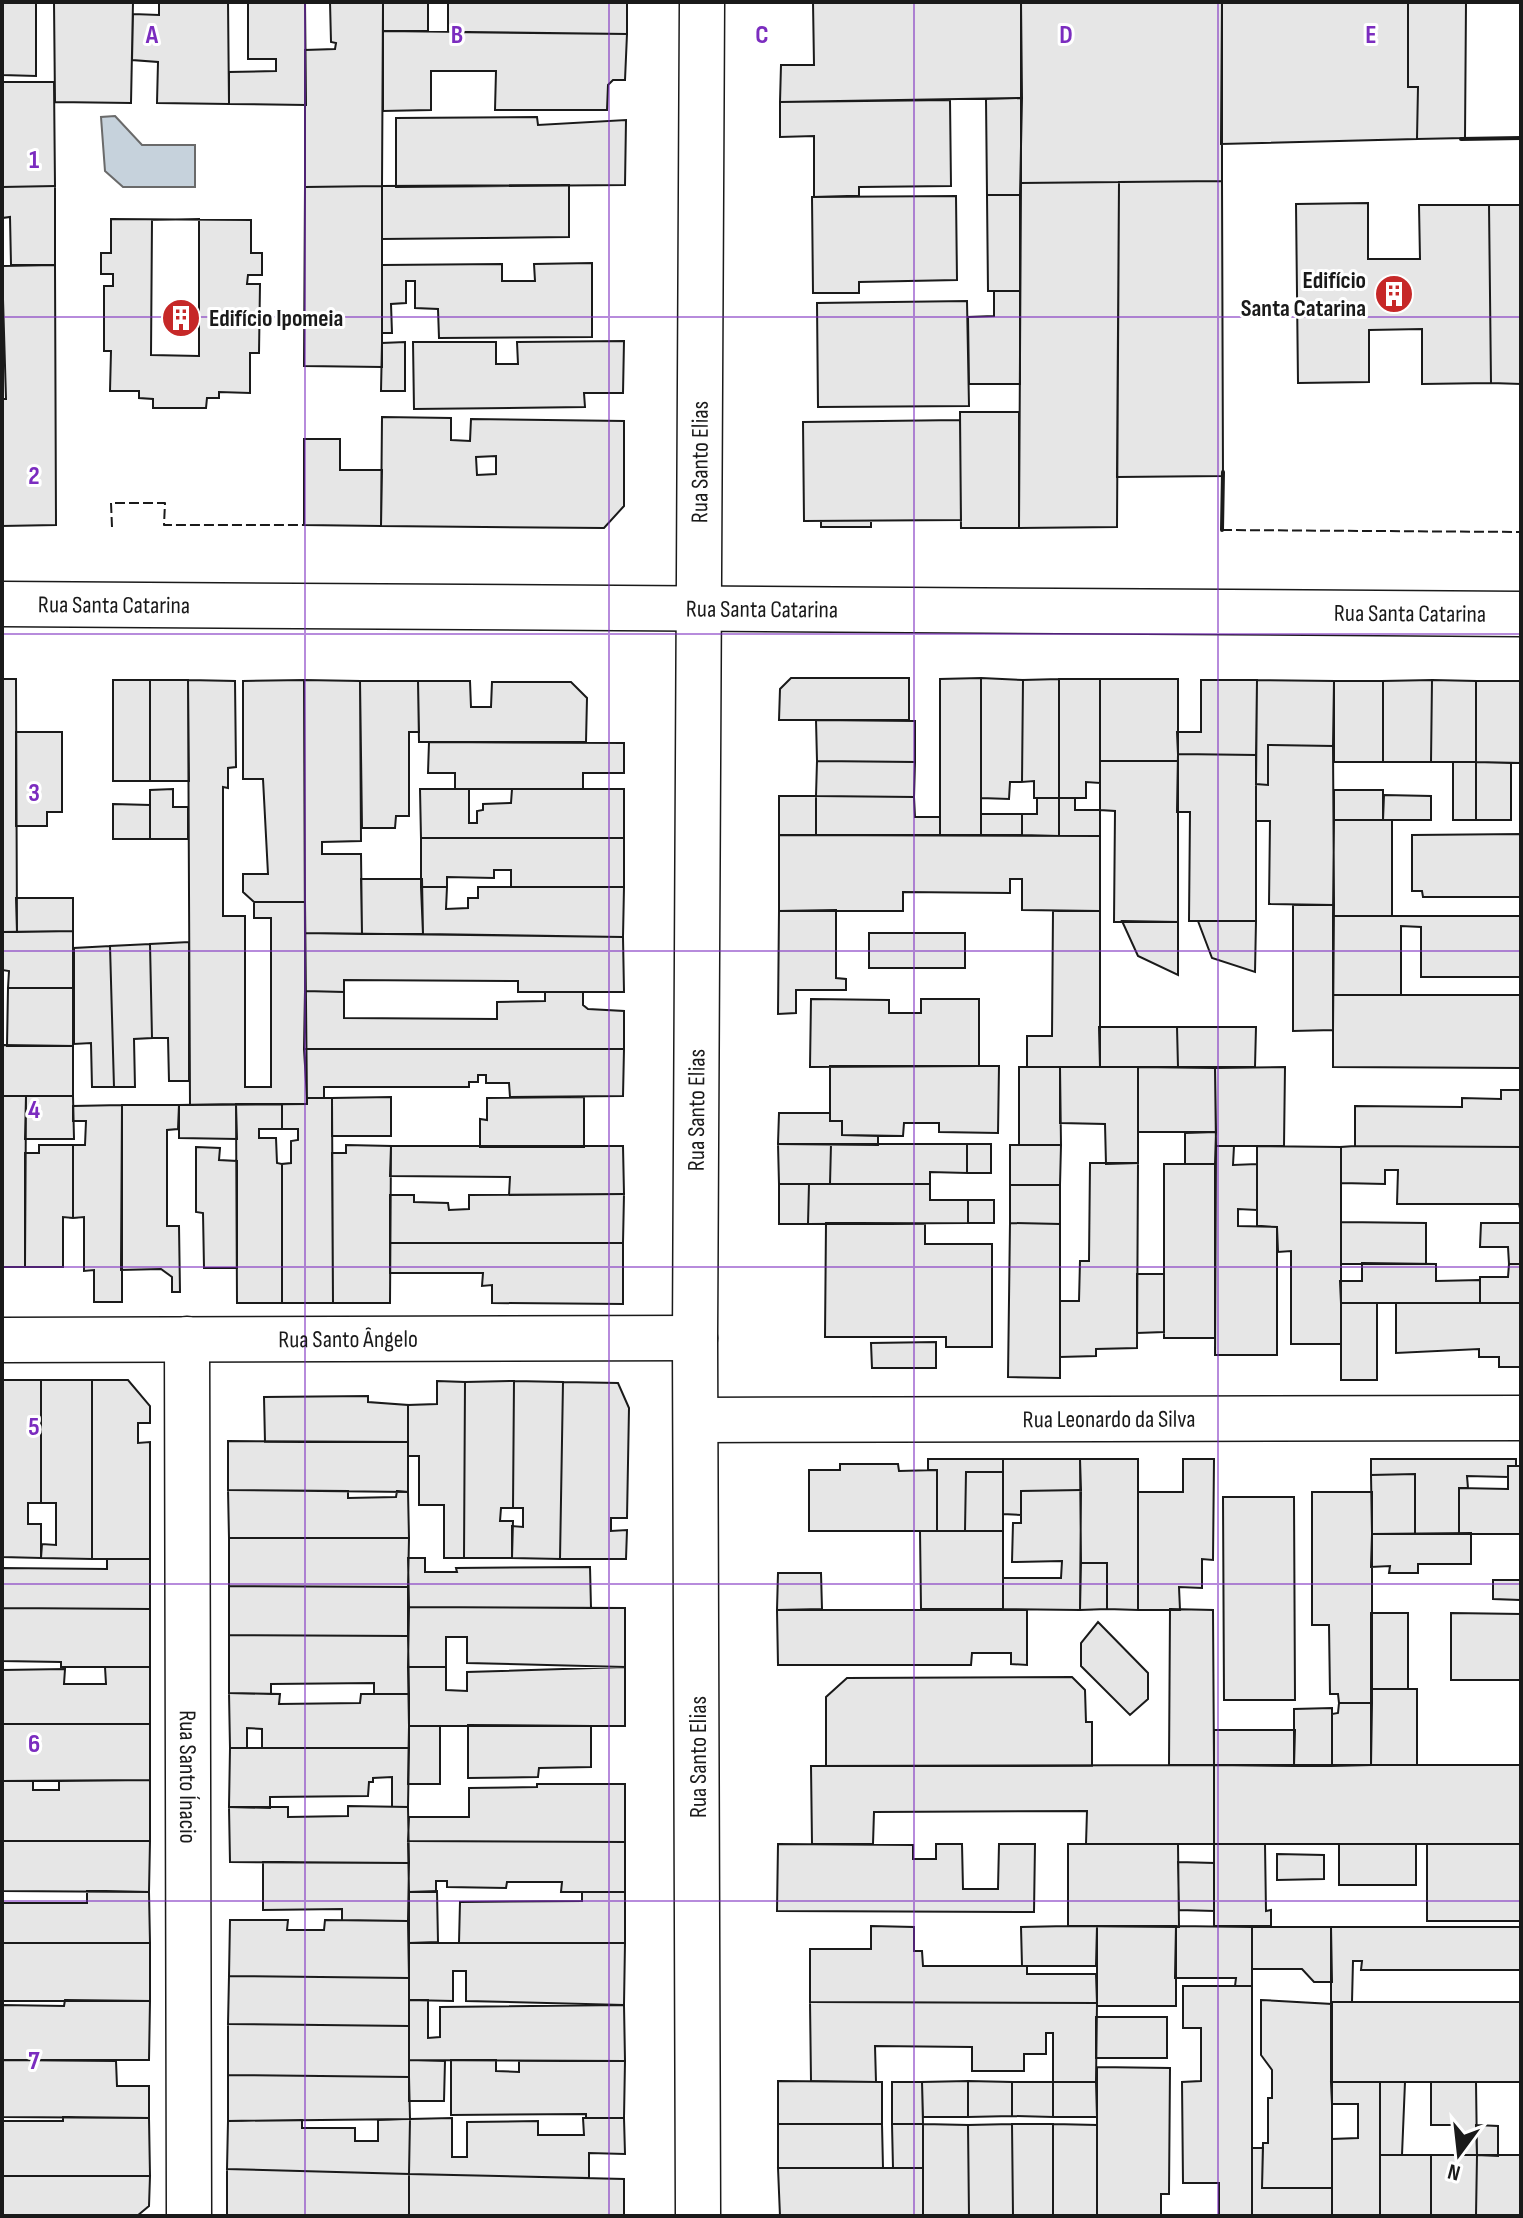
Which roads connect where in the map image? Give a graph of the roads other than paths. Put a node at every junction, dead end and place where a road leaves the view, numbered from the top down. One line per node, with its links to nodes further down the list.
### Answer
1 (702, 2): 3 (street, Rua Santo Elias)
2 (2, 604): 3 (street, Rua Santa Catarina)
3 (697, 609): 4 (street, Rua Santa Catarina); 5 (street, Rua Santo Elias)
4 (1521, 614)
5 (695, 1338): 6 (street, Rua Santo Ângelo); 9 (street, Rua Santo Elias)
6 (187, 1339): 7 (street, Rua Santo Ângelo); 10 (street, Rua Santo Ínacio)
7 (2, 1340)
8 (1521, 1418): 9 (street, Rua Leonardo da Silva)
9 (697, 1420): 11 (street, Rua Santo Elias)
10 (189, 2216)
11 (698, 2216)

